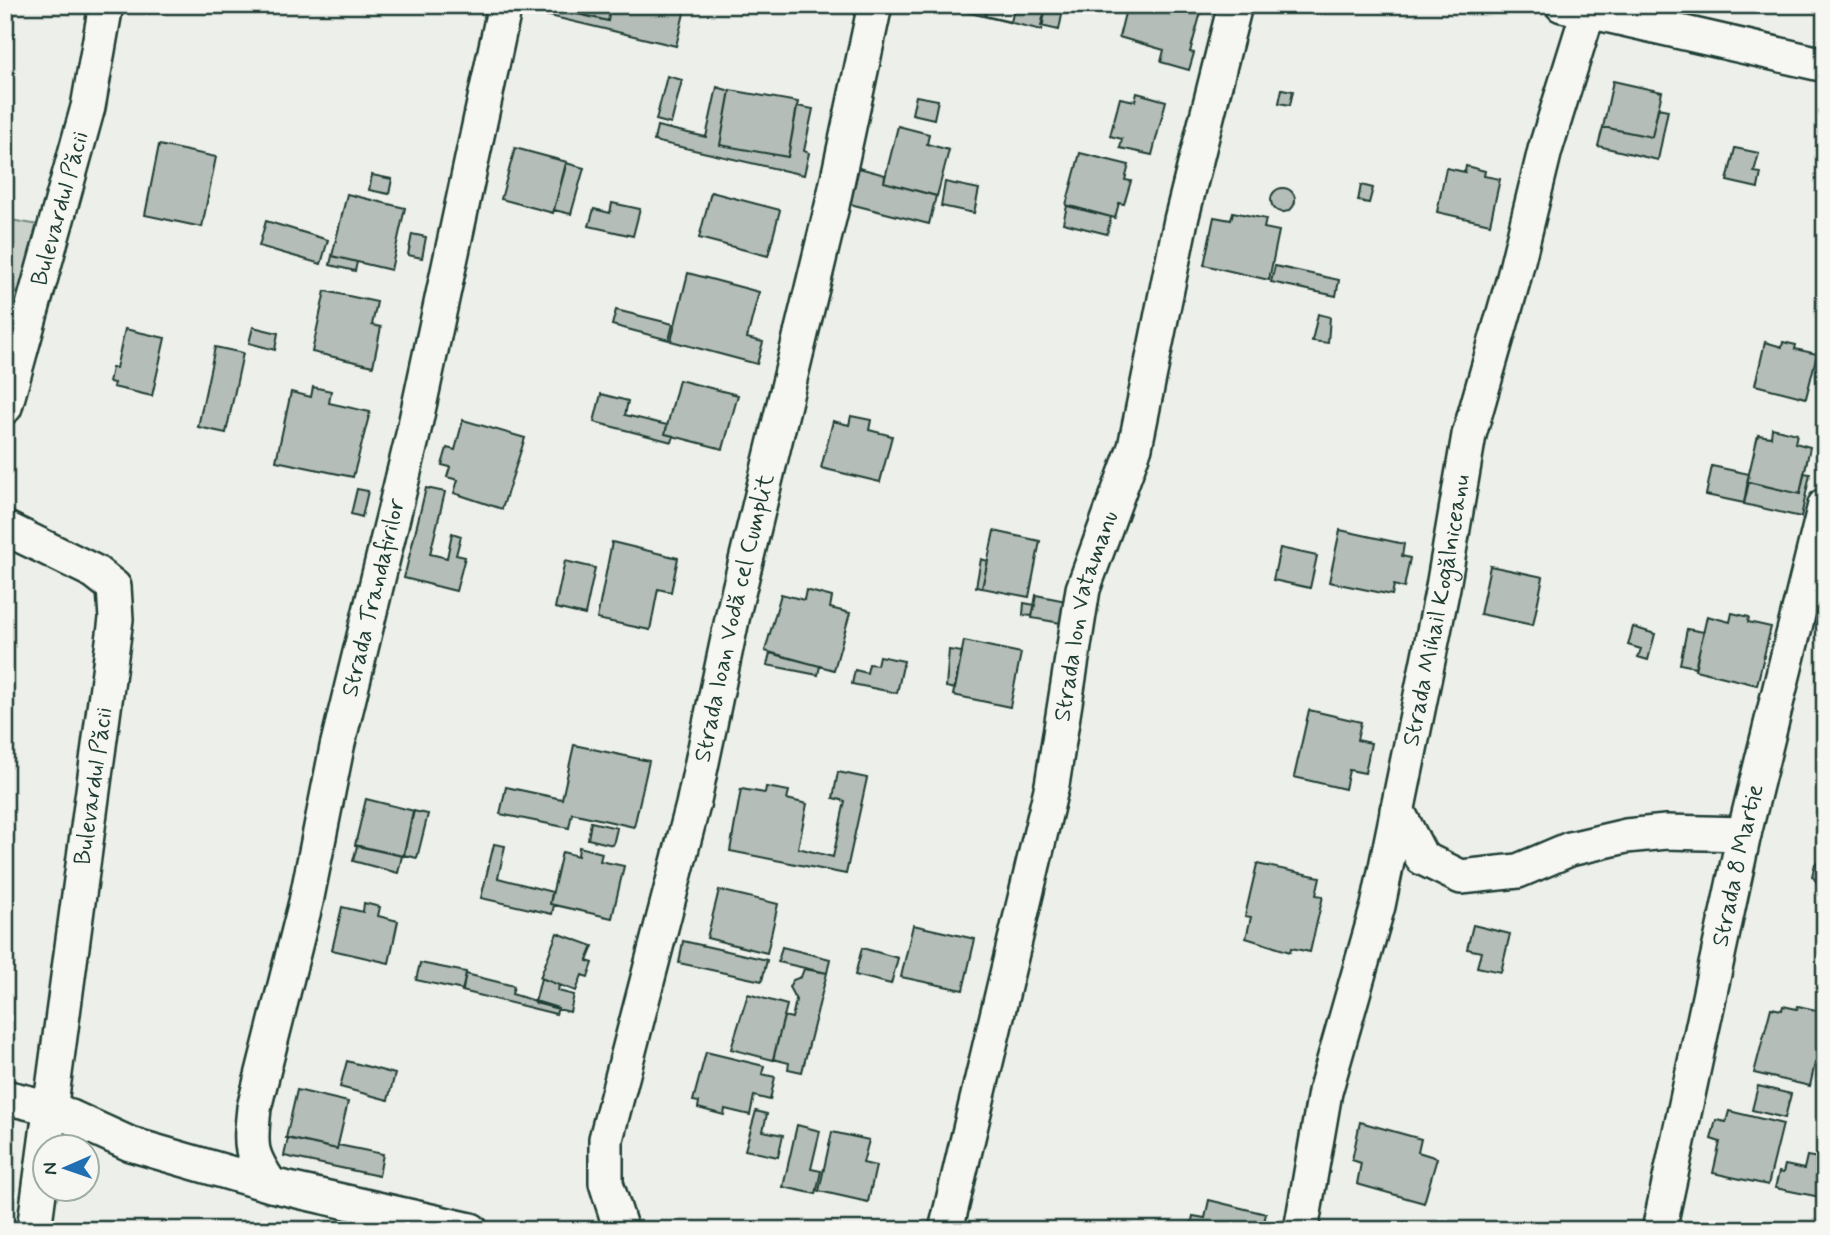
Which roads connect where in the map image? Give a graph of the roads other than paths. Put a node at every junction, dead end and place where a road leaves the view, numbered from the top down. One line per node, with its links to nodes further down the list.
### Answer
1 (106, 5): 8 (street, Bulevardul Păcii)
2 (505, 5): 15 (street, Strada Trandafirilor)
3 (875, 5): 18 (street, Strada Ioan Vodă cel Cumplit)
4 (1235, 5): 19 (street, Strada Ion Vatamanu)
5 (1585, 7): 6 (street); 11 (street, Strada Mihail Kogălniceanu)
6 (1654, 17): 7 (street)
7 (1825, 65)
8 (5, 407)
9 (1825, 505): 12 (street, Strada 8 Martie)
10 (5, 528): 14 (street, Bulevardul Păcii)
11 (1397, 810): 12 (street); 20 (street, Strada Mihail Kogălniceanu)
12 (1744, 834): 21 (street, Strada 8 Martie)
13 (5, 1097): 14 (street)
14 (51, 1108): 15 (street); 16 (street)
15 (271, 1185): 17 (street)
16 (34, 1230)
17 (471, 1230)
18 (621, 1230)
19 (946, 1230)
20 (1301, 1230)
21 (1659, 1230)

